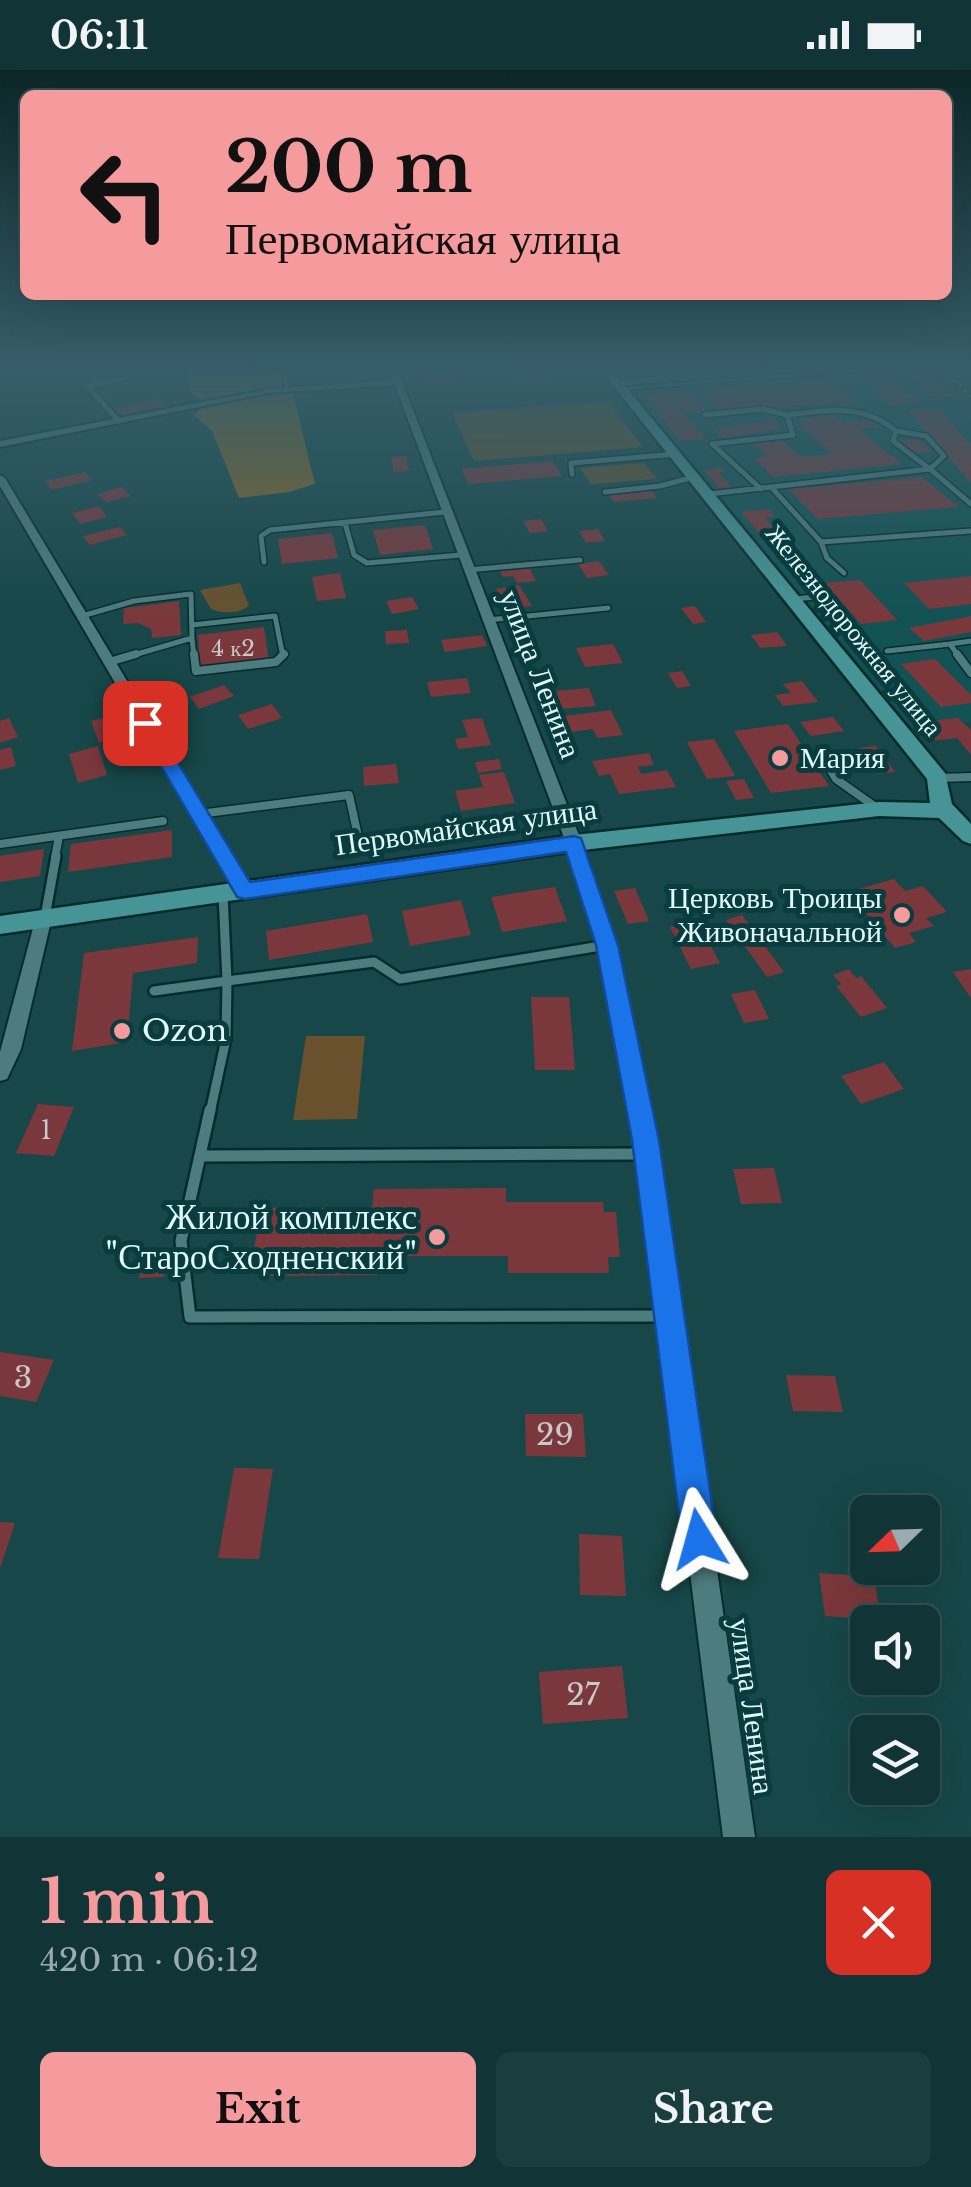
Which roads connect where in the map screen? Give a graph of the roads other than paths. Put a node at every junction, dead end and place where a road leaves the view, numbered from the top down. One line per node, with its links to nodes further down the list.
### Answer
1 (422, 451): 16 (street, улица Ленина)
2 (674, 451): 6 (main road, Железнодорожная улица)
3 (720, 451): 12 (lane)
4 (907, 451): 7 (lane)
5 (940, 451): 7 (lane)
6 (676, 454): 8 (lane); 9 (main road, Железнодорожная улица)
7 (930, 469): 11 (lane); 15 (lane)
8 (572, 474)
9 (694, 477): 13 (lane); 14 (main road, Железнодорожная улица)
10 (0, 478): 27 (street)
11 (772, 488): 12 (lane); 19 (lane)
12 (761, 489): 14 (lane)
13 (604, 492)
14 (709, 494): 25 (main road, Железнодорожная улица)
15 (971, 504)
16 (445, 512): 17 (lane); 22 (street, улица Ленина)
17 (345, 522): 21 (lane); 22 (lane)
18 (971, 531): 19 (lane)
19 (821, 542): 24 (lane)
20 (580, 560): 22 (lane)
21 (264, 562)
22 (464, 562): 28 (street, улица Ленина)
23 (806, 573): 25 (lane)
24 (844, 573)
25 (794, 599): 38 (main road, Железнодорожная улица)
26 (608, 608): 28 (lane)
27 (82, 616): 29 (lane); 34 (street)
28 (487, 620): 47 (street, улица Ленина)
29 (192, 624): 30 (lane); 30 (lane)
30 (192, 638): 34 (lane)
31 (971, 641): 32 (lane)
32 (950, 644): 33 (lane); 35 (lane)
33 (886, 651)
34 (109, 662): 41 (street)
35 (971, 672)
36 (824, 759): 39 (lane)
37 (971, 776): 38 (lane)
38 (938, 778): 40 (main road, Железнодорожная улица)
39 (879, 809): 40 (main road, Первомайская улица); 47 (main road, Первомайская улица)
40 (943, 811): 45 (main road)
41 (199, 814): 44 (lane); 48 (street)
42 (163, 821): 43 (lane)
43 (59, 836): 46 (lane); 49 (lane)
44 (358, 836)
45 (971, 836)
46 (0, 844)
47 (574, 844): 48 (main road, Первомайская улица); 51 (street, улица Ленина)
48 (234, 892): 49 (main road, Первомайская улица); 52 (lane)
49 (44, 917): 50 (main road, Первомайская улица); 54 (street)
50 (0, 925)
51 (607, 945): 52 (lane); 55 (street, улица Ленина)
52 (227, 981): 53 (lane); 56 (lane)
53 (154, 991)
54 (0, 1073)
55 (648, 1154): 56 (lane); 57 (street, улица Ленина)
56 (200, 1156): 57 (lane)
57 (669, 1316): 58 (street, улица Ленина)
58 (739, 1837)

